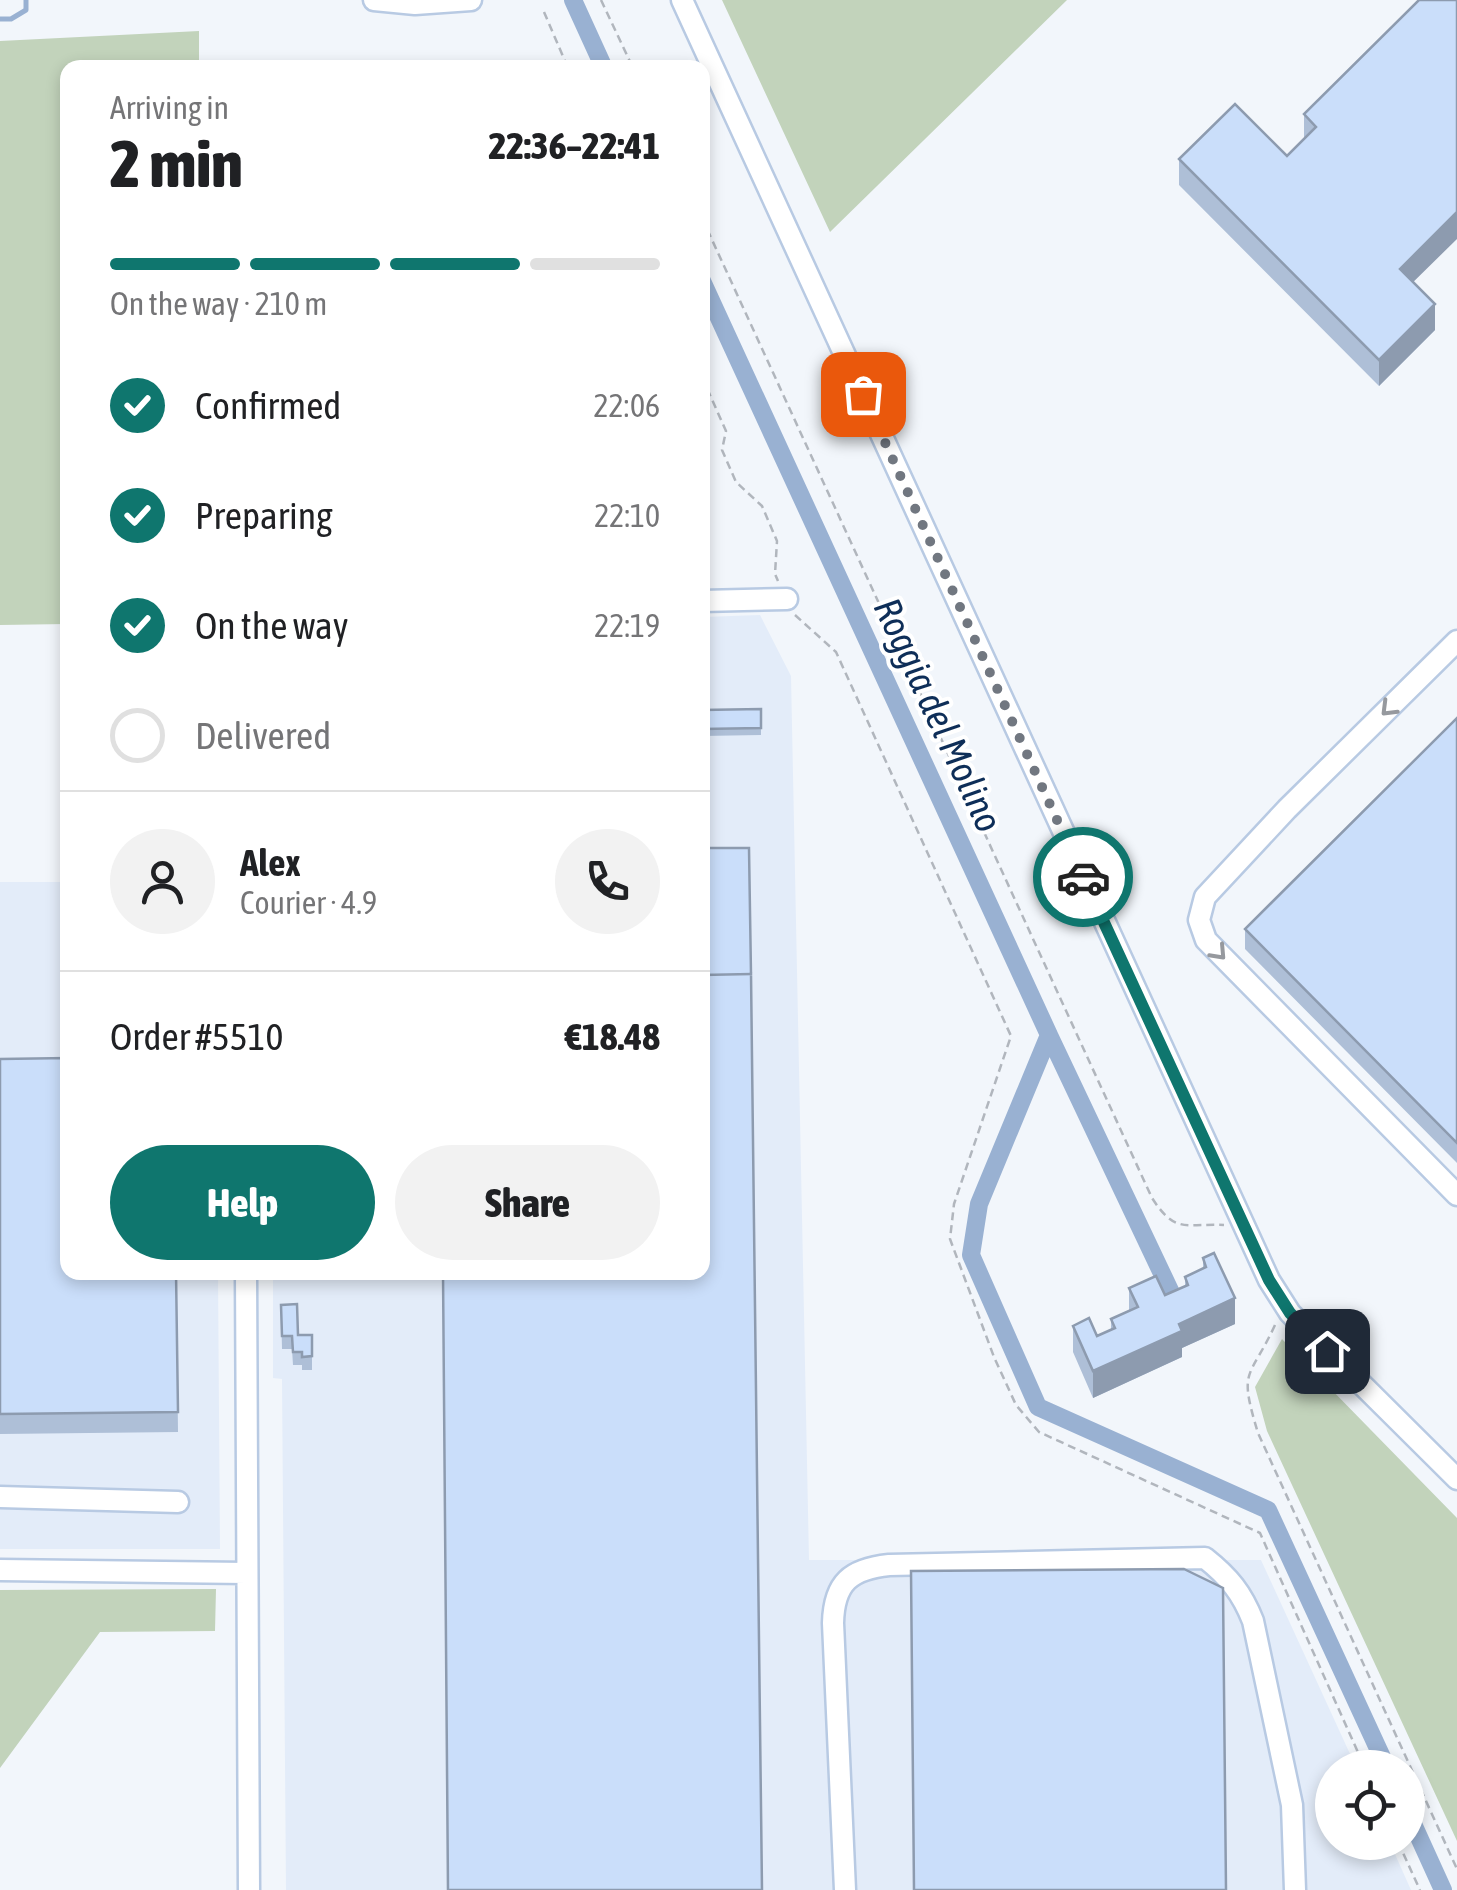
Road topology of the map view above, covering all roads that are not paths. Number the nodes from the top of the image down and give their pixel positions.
1 (374, 0) edge
2 (472, 0) edge
3 (682, 0) edge
4 (710, 60) edge
5 (710, 61) edge
6 (787, 600) road end
7 (710, 601) edge
8 (1457, 640) edge
9 (1457, 1195) edge
10 (246, 1280) edge
11 (1457, 1479) edge
12 (0, 1498) edge
13 (178, 1502) dead end
14 (0, 1570) edge
15 (246, 1573) junction
16 (249, 1890) edge
17 (845, 1890) edge
18 (1295, 1890) edge

1 - 2 street
3 - 4 street
5 - 11 street
6 - 7 street
8 -> 9 street
10 - 15 street
12 - 13 street
14 - 15 street
15 - 16 street
17 - 18 street

